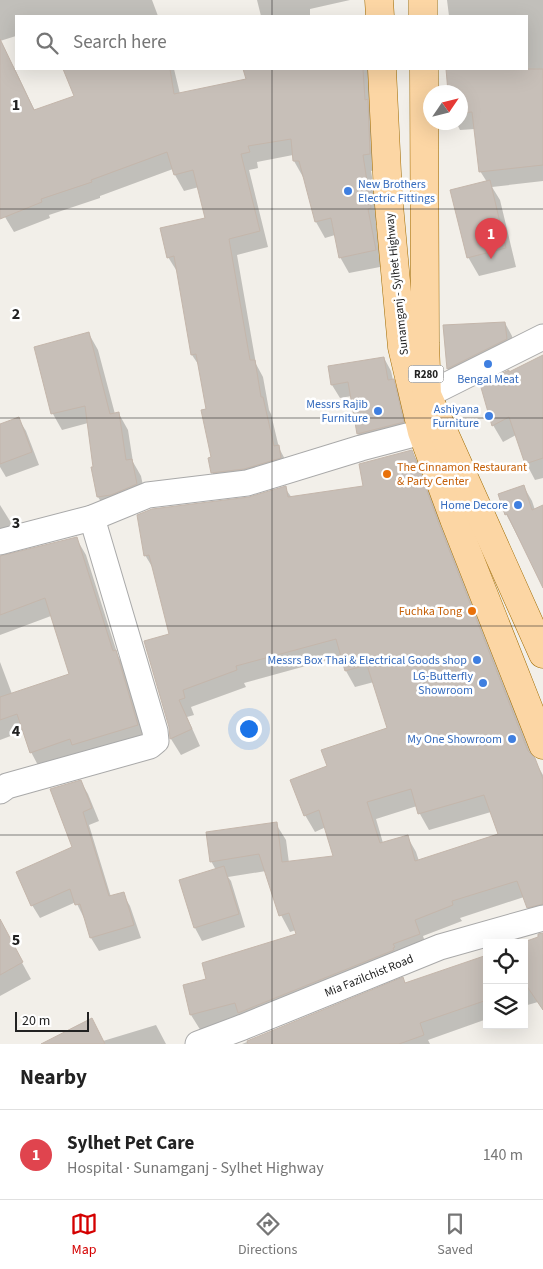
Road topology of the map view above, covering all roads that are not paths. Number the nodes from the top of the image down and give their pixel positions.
1 (379, 0) edge
2 (423, 0) edge
3 (380, 15) edge
4 (424, 15) edge
5 (382, 70) edge
6 (424, 70) edge
7 (543, 337) edge
8 (427, 395) junction
9 (422, 432) junction
10 (92, 518) junction
11 (0, 542) edge
12 (543, 654) edge
13 (543, 745) edge
14 (0, 790) edge
15 (543, 918) edge
16 (198, 1044) edge

1 - 3 main road
2 - 4 main road
5 - 9 main road, Sunamganj - Sylhet Highway / R280
6 - 8 main road, Sunamganj - Sylhet Highway / R280
7 - 8 street
8 - 12 main road, Sunamganj - Sylhet Highway / R280
9 - 10 street
9 - 13 main road, Sunamganj - Sylhet Highway / R280
10 - 11 street
10 - 14 street
15 - 16 street, Mia Fazilchist Road

